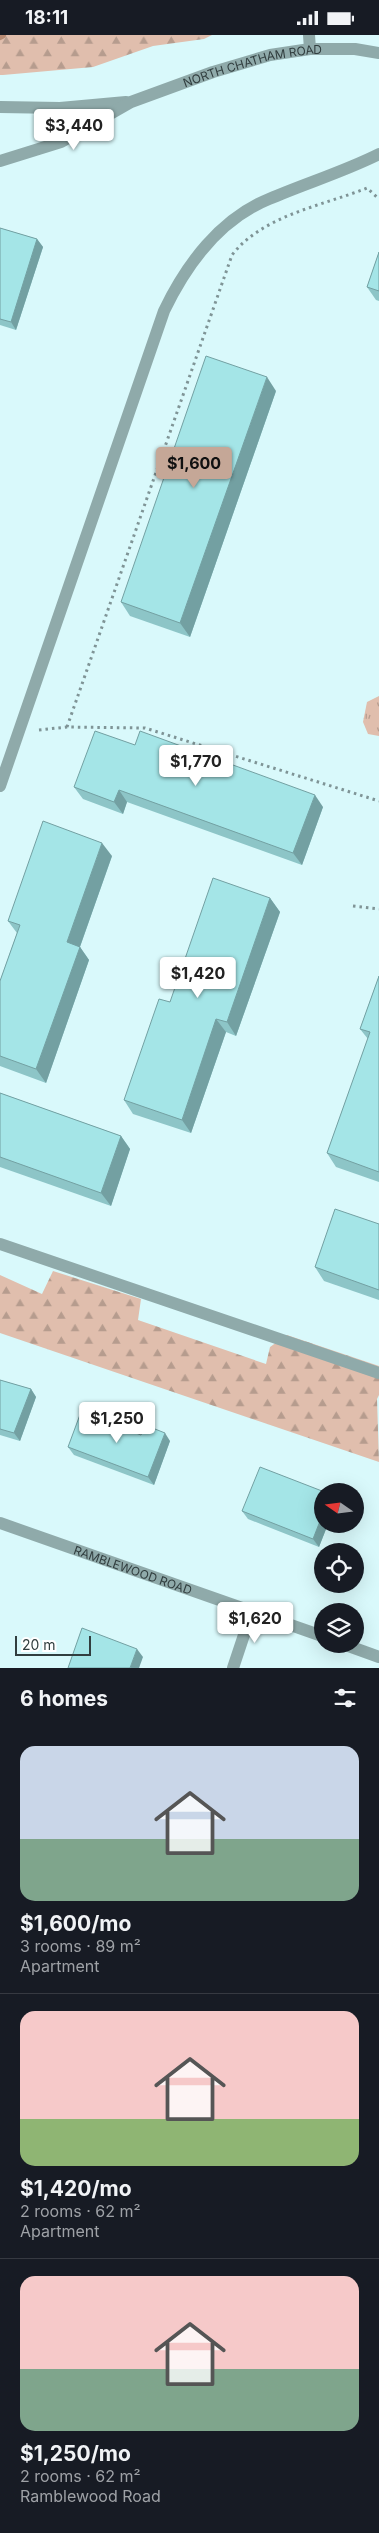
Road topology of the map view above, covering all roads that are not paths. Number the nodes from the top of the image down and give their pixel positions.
1 (309, 35) edge
2 (310, 49) junction
3 (379, 53) edge
4 (131, 102) junction
5 (0, 107) edge
6 (379, 154) edge
7 (0, 161) edge
8 (0, 786) edge
9 (0, 1244) edge
10 (379, 1373) edge
11 (0, 1523) edge
12 (252, 1611) junction
13 (314, 1633) edge
14 (364, 1652) edge
15 (379, 1657) edge
16 (233, 1668) edge

1 - 2 street
2 - 3 street, NORTH CHATHAM ROAD
2 - 4 street, NORTH CHATHAM ROAD
4 - 5 street, NORTH CHATHAM ROAD
4 - 7 street, NORTH CHATHAM ROAD
6 - 8 street
9 - 10 street
11 - 12 street, RAMBLEWOOD ROAD
12 - 13 street, RAMBLEWOOD ROAD
12 - 16 street
14 - 15 street

